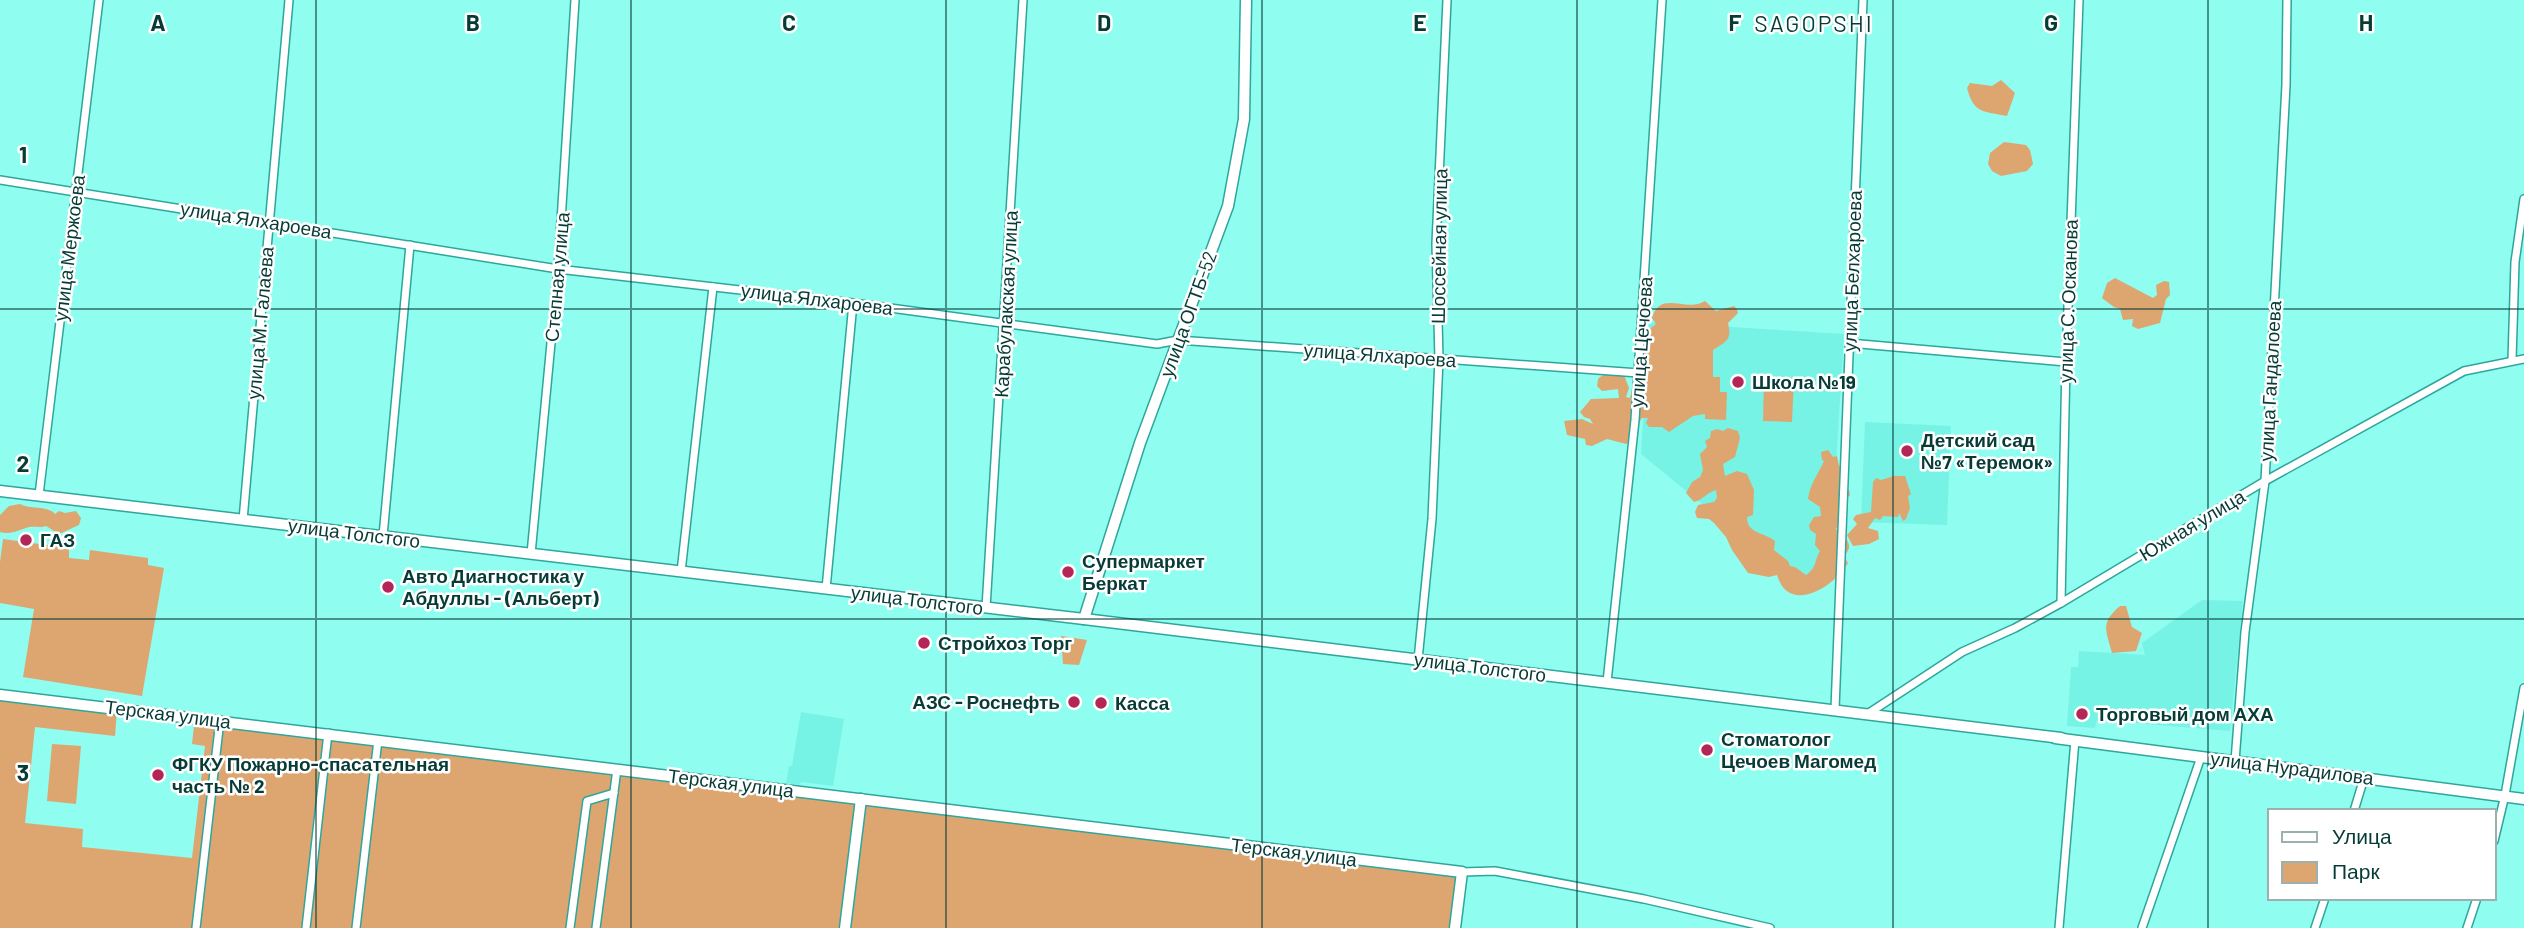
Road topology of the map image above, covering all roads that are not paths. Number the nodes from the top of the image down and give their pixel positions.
1 (99, 0) edge
2 (289, 0) edge
3 (575, 0) edge
4 (1023, 0) edge
5 (1246, 0) edge
6 (1447, 0) edge
7 (1662, 0) edge
8 (1863, 0) edge
9 (2079, 0) edge
10 (2287, 0) edge
11 (0, 180) edge
12 (75, 191) junction
13 (2524, 199) edge
14 (268, 222) junction
15 (410, 245) junction
16 (558, 270) junction
17 (713, 286) junction
18 (853, 303) junction
19 (1005, 325) junction
20 (1178, 340) junction
21 (1849, 343) junction
22 (1439, 359) junction
23 (2524, 359) edge
24 (2512, 360) junction
25 (2066, 362) junction
26 (1639, 373) junction
27 (2265, 481) junction
28 (0, 491) edge
29 (39, 495) junction
30 (243, 520) junction
31 (383, 536) junction
32 (531, 554) junction
33 (681, 572) junction
34 (825, 589) junction
35 (2061, 603) junction
36 (986, 608) junction
37 (1084, 619) junction
38 (1418, 660) junction
39 (1607, 682) junction
40 (2524, 688) edge
41 (0, 695) edge
42 (1835, 709) junction
43 (1869, 713) junction
44 (220, 720) junction
45 (328, 733) junction
46 (2061, 738) junction
47 (378, 740) junction
48 (2075, 740) junction
49 (2200, 757) junction
50 (2235, 761) junction
51 (617, 769) junction
52 (2364, 778) junction
53 (614, 793) junction
54 (2505, 795) junction
55 (861, 799) junction
56 (2524, 799) edge
57 (2355, 809) edge
58 (2496, 833) edge
59 (1462, 872) junction
60 (2324, 900) edge
61 (2476, 900) edge
62 (196, 928) edge
63 (306, 928) edge
64 (355, 928) edge
65 (570, 928) edge
66 (596, 928) edge
67 (845, 928) edge
68 (1455, 928) edge
69 (1770, 928) edge
70 (2059, 928) edge
71 (2142, 928) edge
72 (2315, 928) edge
73 (2467, 928) edge

1 - 12 street, улица Мержоева
2 - 14 street, улица М. Галаева
3 - 16 street, Степная улица
4 - 19 street, Карабулакская улица
5 - 20 street, улица ОГТБ-52
6 - 22 street, Шоссейная улица
7 - 26 street, улица Цечоева
8 - 21 street, улица Белхароева
9 - 25 street, улица С. Осканова
10 - 27 street, улица Гандалоева
11 - 12 street, улица Ялхароева
12 - 14 street, улица Ялхароева
12 - 29 street, улица Мержоева
13 - 24 street
14 - 15 street, улица Ялхароева
14 - 30 street, улица М. Галаева
15 - 16 street, улица Ялхароева
15 - 31 street
16 - 17 street, улица Ялхароева
16 - 32 street, Степная улица
17 - 18 street, улица Ялхароева
17 - 33 street
18 - 19 street, улица Ялхароева
18 - 34 street
19 - 20 street, улица Ялхароева
19 - 36 street, Карабулакская улица
20 - 22 street, улица Ялхароева
20 - 37 street, улица ОГТБ-52
21 - 25 street
21 - 42 street, улица Белхароева
22 - 26 street, улица Ялхароева
22 - 38 street, Шоссейная улица
23 - 24 street, Южная улица
24 - 27 street, Южная улица
25 - 35 street, улица С. Осканова
26 - 39 street, улица Цечоева
27 - 35 street, Южная улица
27 - 50 street, улица Гандалоева
28 - 29 street, улица Толстого
29 - 30 street, улица Толстого
30 - 31 street, улица Толстого
31 - 32 street, улица Толстого
32 - 33 street, улица Толстого
33 - 34 street, улица Толстого
34 - 36 street, улица Толстого
35 - 43 street, Южная улица
36 - 37 street, улица Толстого
37 - 38 street, улица Толстого
38 - 39 street, улица Толстого
39 - 42 street, улица Толстого
40 - 54 street
41 - 44 street, Терская улица
42 - 43 street, улица Нурадилова
42 - 46 street, улица Нурадилова
43 - 46 street, улица Нурадилова
44 - 45 street, Терская улица
44 - 62 street
45 - 47 street, Терская улица
45 - 63 street
46 - 48 street, улица Нурадилова
47 - 51 street, Терская улица
47 - 64 street
48 - 49 street, улица Нурадилова
48 - 70 street
49 - 50 street, улица Нурадилова
49 - 71 street
50 - 52 street, улица Нурадилова
51 - 53 street
51 - 55 street, Терская улица
52 - 54 street, улица Нурадилова
52 - 57 street
53 - 65 street
53 - 66 street
54 - 56 street, улица Нурадилова
54 - 58 street
55 - 59 street, Терская улица
55 - 67 street
59 - 68 street
59 - 69 street
60 - 72 street
61 - 73 street

